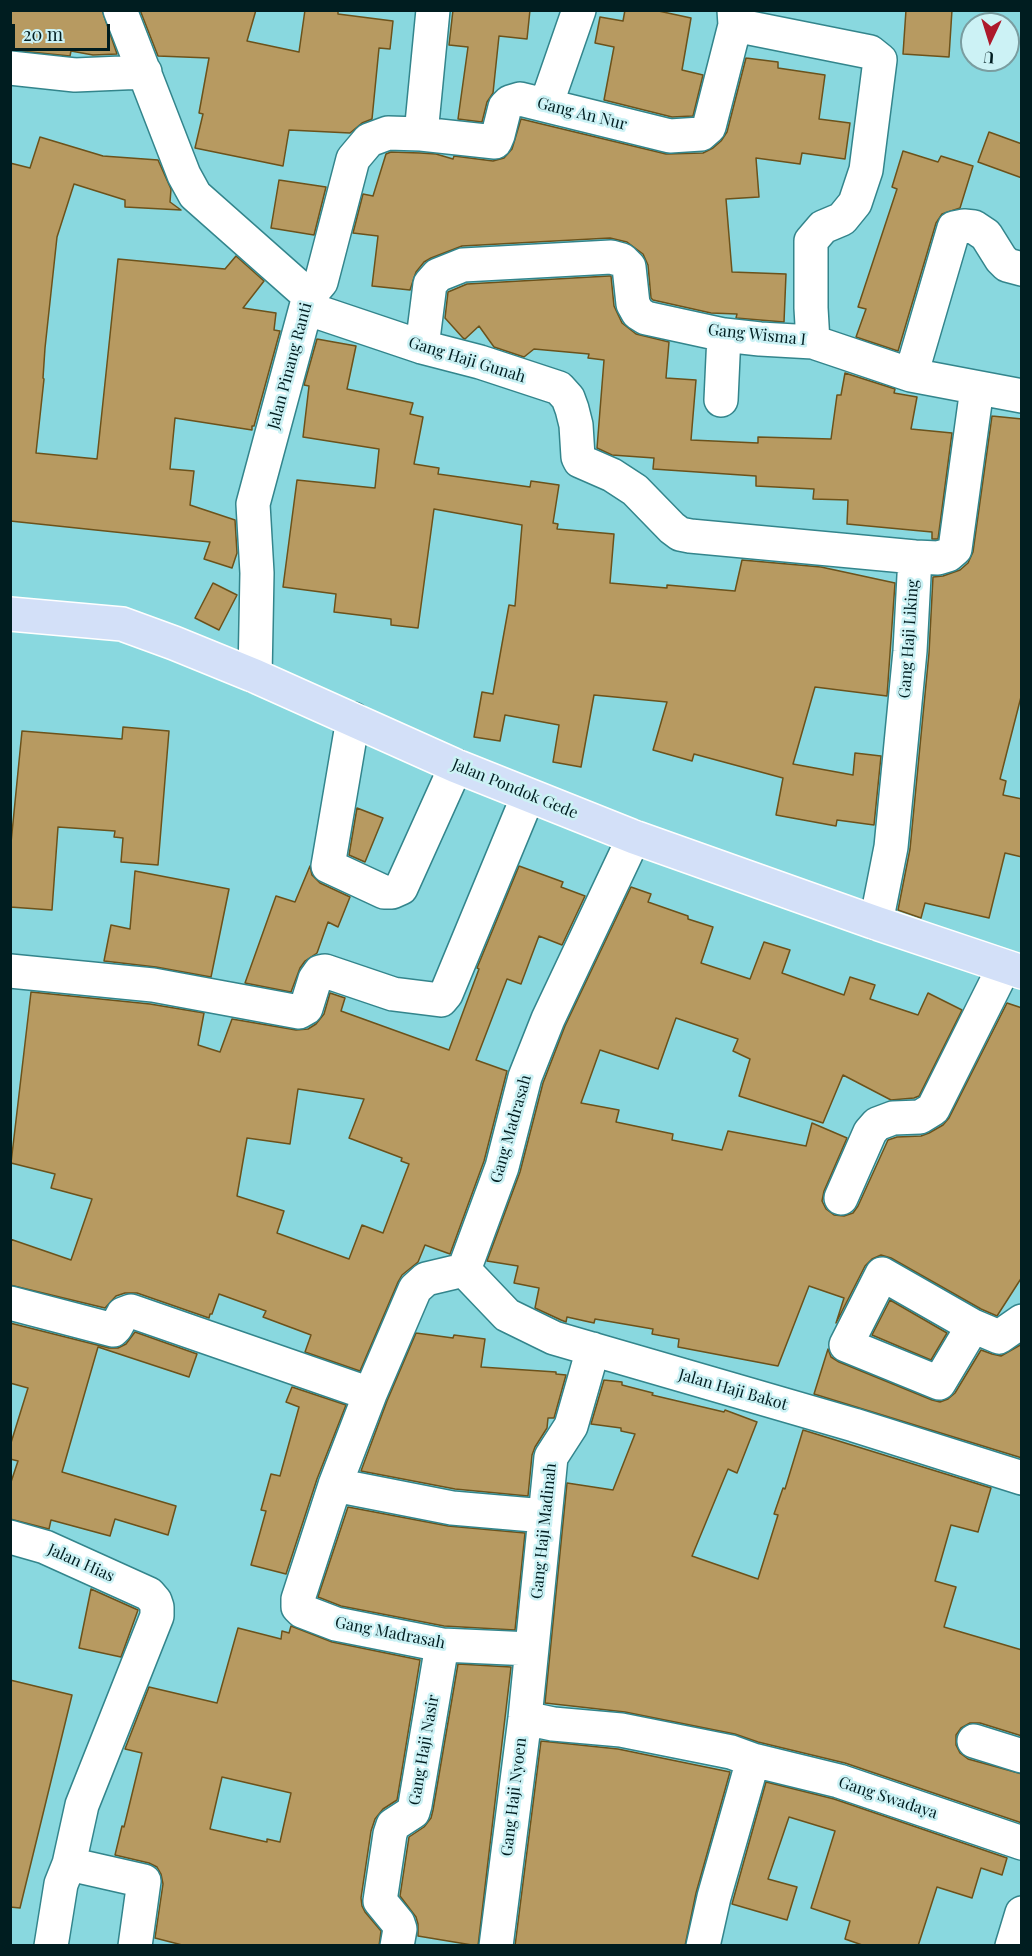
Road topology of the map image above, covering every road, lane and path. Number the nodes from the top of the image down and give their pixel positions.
1 (120, 10) edge
2 (433, 10) edge
3 (579, 10) edge
4 (735, 18) edge
5 (10, 68) edge
6 (145, 72) junction
7 (546, 105) junction
8 (421, 134) junction
9 (1022, 269) edge
10 (308, 302) junction
11 (724, 335) junction
12 (813, 342) junction
13 (422, 347) junction
14 (911, 375) junction
15 (977, 388) junction
16 (1022, 396) edge
17 (721, 400) dead end
18 (915, 557) junction
19 (10, 614) edge
20 (255, 676) junction
21 (353, 719) junction
22 (456, 766) junction
23 (528, 796) junction
24 (634, 837) junction
25 (876, 923) junction
26 (1013, 970) edge
27 (10, 971) edge
28 (841, 1198) dead end
29 (464, 1270) junction
30 (10, 1303) edge
31 (1022, 1321) edge
32 (973, 1326) dead end
33 (593, 1350) junction
34 (370, 1394) junction
35 (1022, 1478) edge
36 (335, 1485) junction
37 (544, 1516) junction
38 (10, 1537) edge
39 (442, 1645) junction
40 (531, 1649) junction
41 (525, 1718) junction
42 (974, 1741) dead end
43 (1022, 1756) edge
44 (753, 1760) junction
45 (1022, 1843) edge
46 (69, 1864) junction
47 (1022, 1913) edge
48 (51, 1946) edge
49 (135, 1946) edge
50 (397, 1946) edge
51 (496, 1946) edge
52 (704, 1946) edge
53 (1012, 1946) edge

1 - 6 street, Jalan Pinang Ranti
2 - 8 street
3 - 7 street
4 - 7 street, Gang An Nur
4 - 12 street, Gang Wisma I
5 - 6 street
6 - 10 street, Jalan Pinang Ranti
7 - 8 street, Gang An Nur
8 - 10 street, Gang An Nur
9 - 14 street
10 - 13 street, Gang Haji Gunah
10 - 20 street, Jalan Pinang Ranti
11 - 12 street, Gang Wisma I
11 - 13 street, Gang Wisma I
11 - 17 street
12 - 14 street
13 - 18 street, Gang Haji Gunah
14 - 15 street
15 - 16 street
15 - 18 street, Gang Haji Liking
18 - 25 street, Gang Haji Liking
19 - 20 main road, Jalan Pondok Gede
20 - 21 main road, Jalan Pondok Gede
21 - 22 main road, Jalan Pondok Gede
21 - 22 street
22 - 23 main road, Jalan Pondok Gede
23 - 24 main road, Jalan Pondok Gede
23 - 27 street
24 - 25 main road, Jalan Pondok Gede
24 - 29 street, Gang Madrasah
25 - 26 main road, Jalan Pondok Gede
26 - 28 street
29 - 33 street, Jalan Haji Bakot
29 - 34 street, Gang Madrasah
30 - 34 street
31 - 32 street
33 - 35 street, Jalan Haji Bakot
33 - 37 street, Gang Haji Madinah
34 - 36 street, Gang Madrasah
36 - 37 street
36 - 39 street, Gang Madrasah
37 - 40 street, Gang Haji Madinah
38 - 46 street, Jalan Hias
39 - 40 street, Gang Madrasah
39 - 50 street, Gang Haji Nasir
40 - 41 street, Gang Haji Nyoen
41 - 44 street, Gang Swadaya
41 - 51 street, Gang Haji Nyoen
42 - 43 street
44 - 45 street, Gang Swadaya
44 - 52 street
46 - 48 street
46 - 49 street
47 - 53 street

